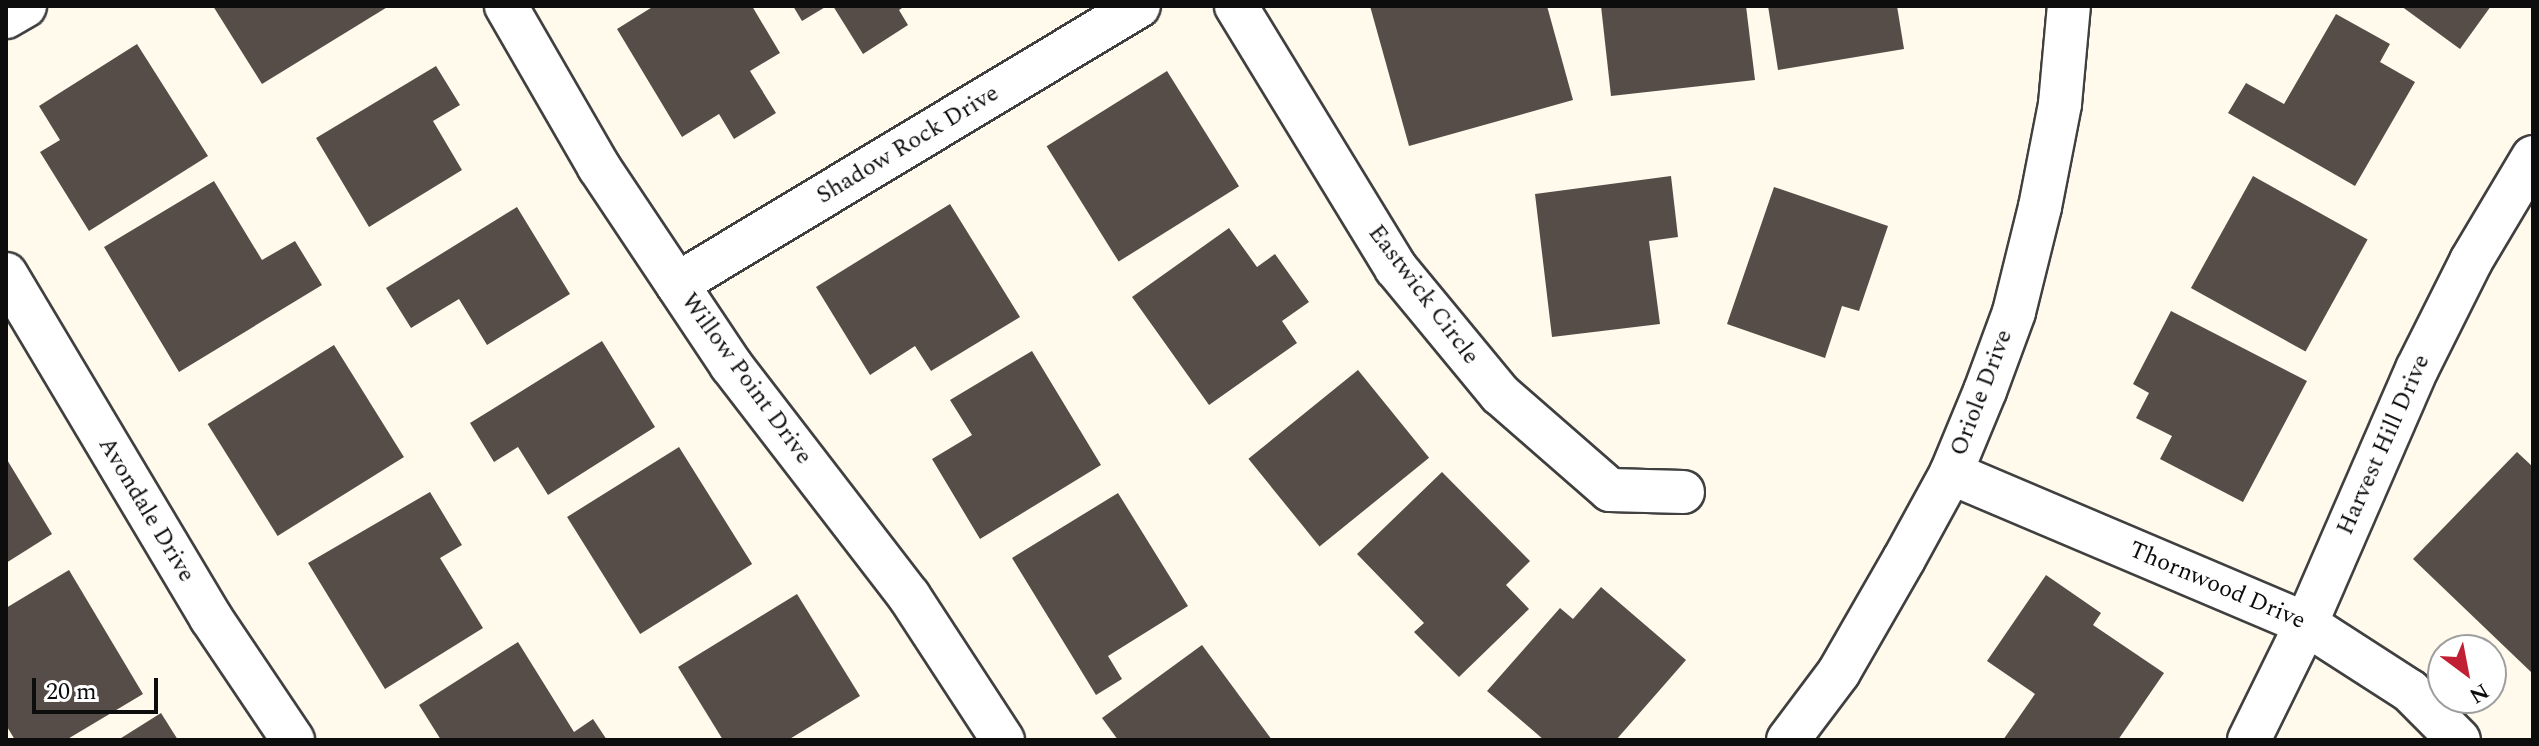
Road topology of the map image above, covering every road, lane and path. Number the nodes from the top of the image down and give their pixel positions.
1 (25, 6) edge
2 (506, 6) edge
3 (1139, 6) edge
4 (1236, 6) edge
5 (2069, 6) edge
6 (6, 17) edge
7 (2533, 157) edge
8 (6, 274) edge
9 (677, 284) junction
10 (1951, 473) junction
11 (1683, 492) dead end
12 (2306, 624) junction
13 (293, 740) edge
14 (1003, 740) edge
15 (1788, 740) edge
16 (2249, 740) edge
17 (2459, 740) edge

1 - 6 street
2 - 9 street, Willow Point Drive
3 - 9 street, Shadow Rock Drive
4 - 11 street, Eastwick Circle
5 - 10 street, Oriole Drive
7 - 12 street, Harvest Hill Drive
8 - 13 street, Avondale Drive
9 - 14 street, Willow Point Drive
10 - 12 street, Thornwood Drive
10 - 15 street, Oriole Drive
12 - 16 street, Harvest Hill Drive
12 - 17 street, Thornwood Drive

